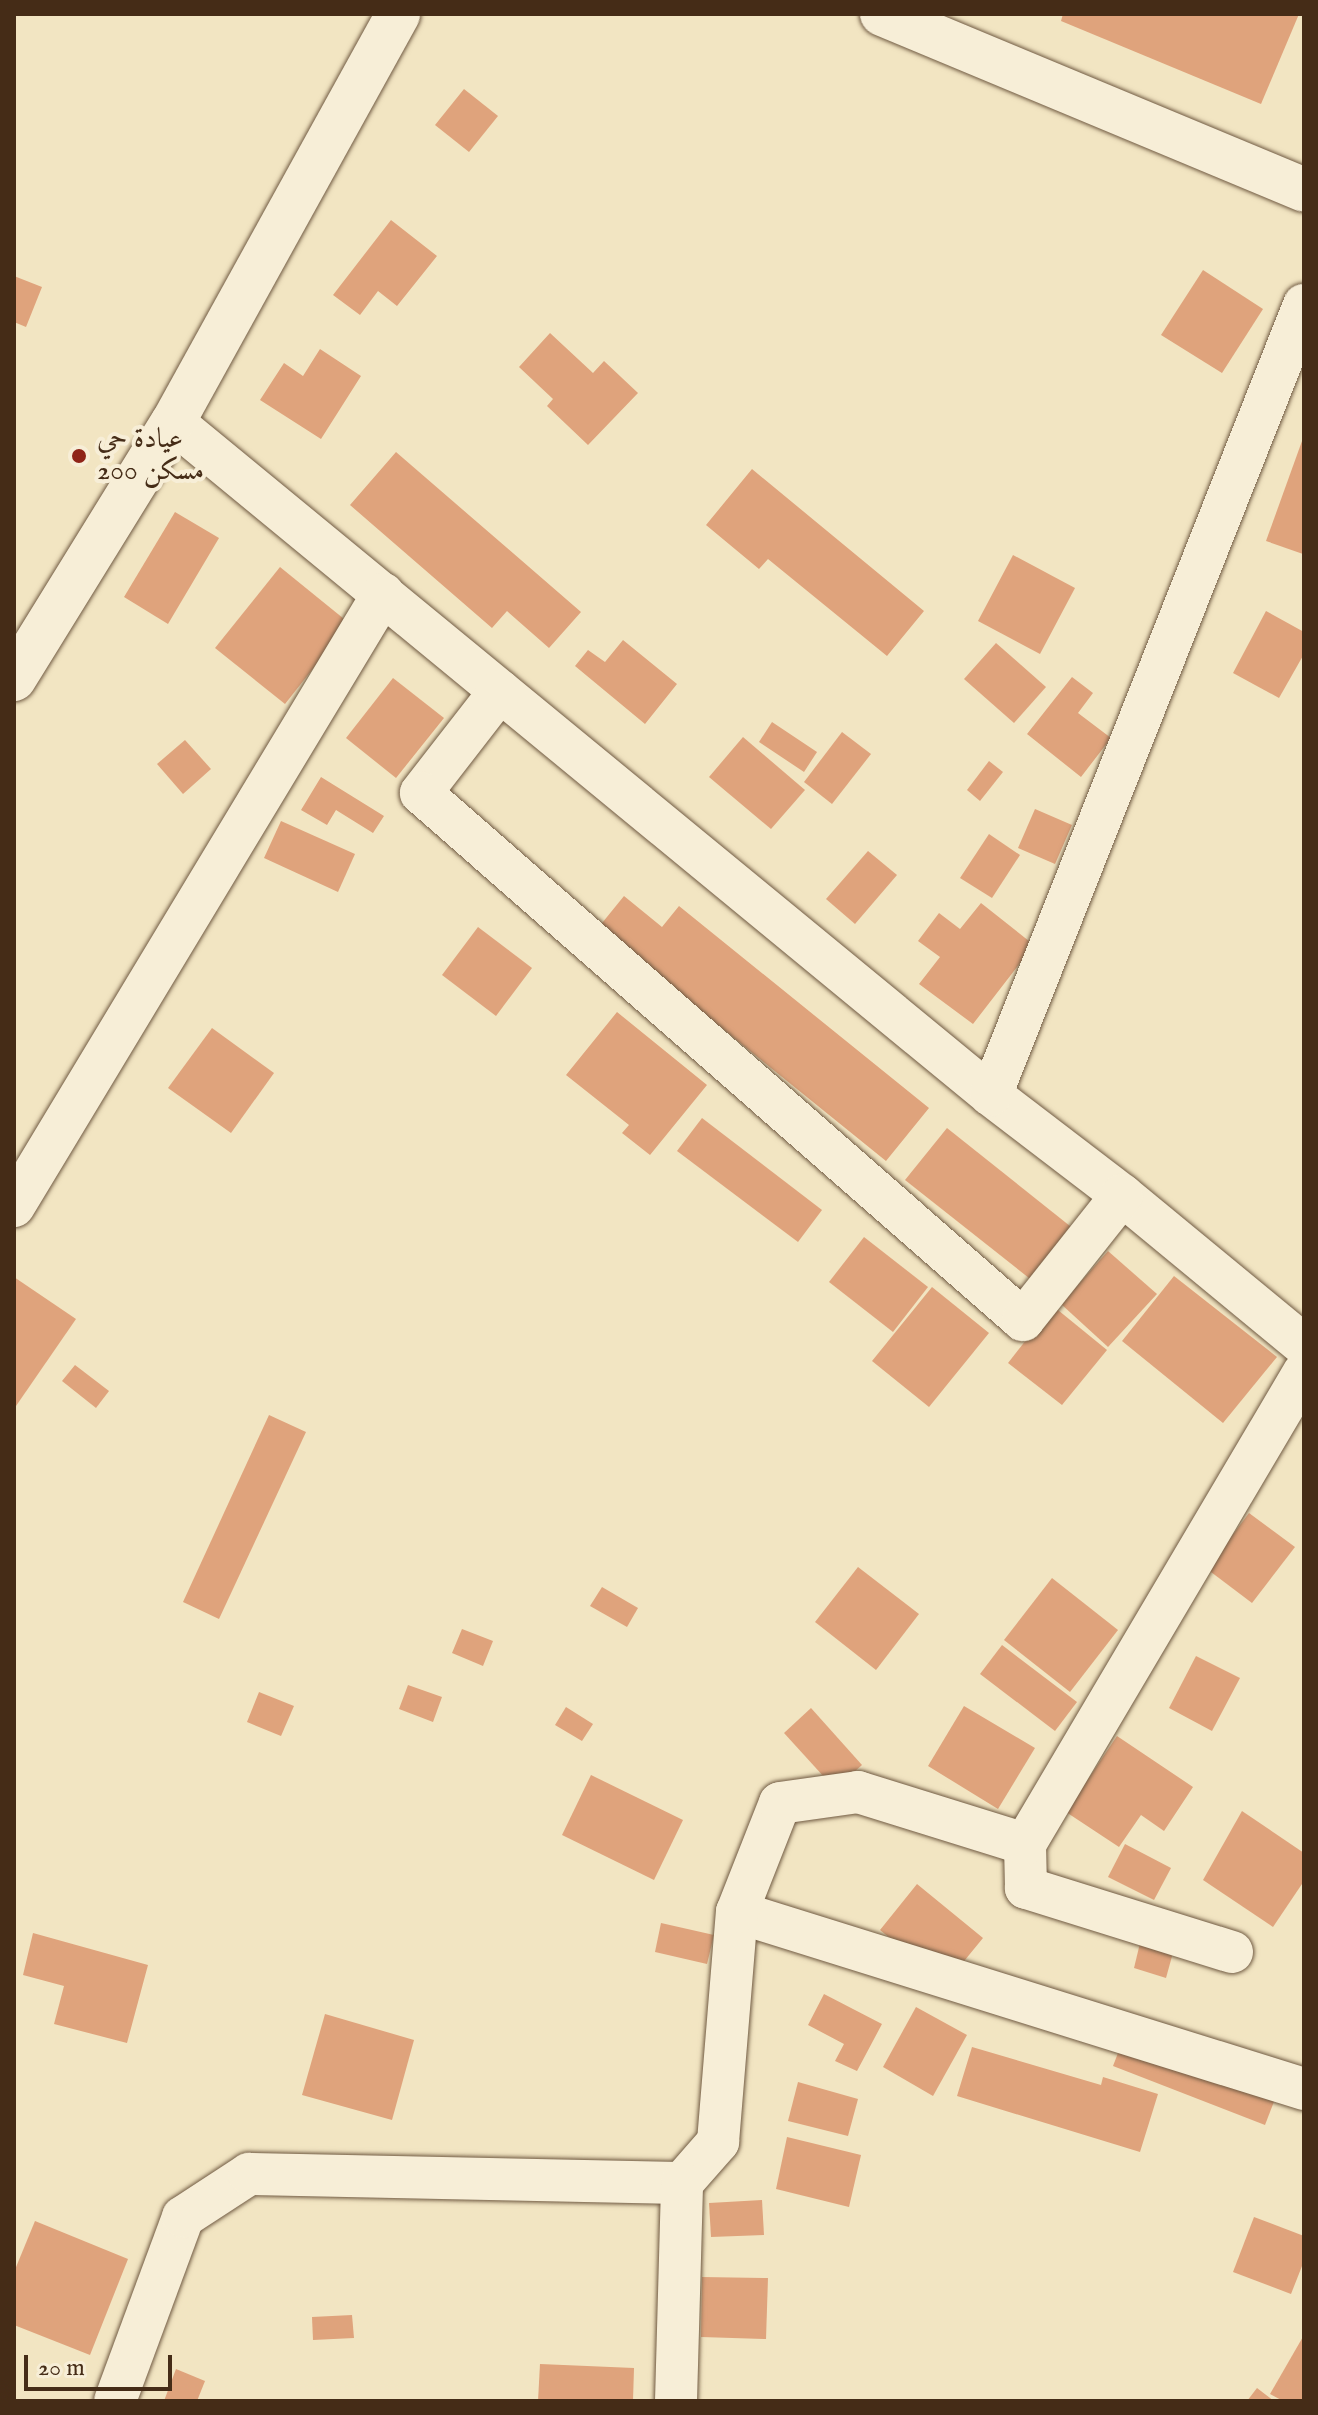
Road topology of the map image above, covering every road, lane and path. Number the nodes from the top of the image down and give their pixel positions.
1 (398, 14) edge
2 (882, 14) edge
3 (1304, 190) edge
4 (1304, 305) edge
5 (173, 422) junction
6 (383, 594) junction
7 (14, 679) edge
8 (500, 691) junction
9 (991, 1095) junction
10 (1122, 1195) junction
11 (14, 1206) edge
12 (1304, 1345) edge
13 (1304, 1372) edge
14 (1025, 1844) junction
15 (737, 1912) junction
16 (1232, 1952) dead end
17 (1304, 2089) edge
18 (682, 2183) junction
19 (115, 2401) edge
20 (676, 2401) edge

1 - 5 street
2 - 3 street
4 - 9 street
5 - 6 street
5 - 7 street
6 - 8 street
6 - 11 street
8 - 9 street
8 - 10 street
9 - 10 street
10 - 12 street
13 - 14 street
14 - 15 street
14 - 16 street
15 - 17 street
15 - 18 street
18 - 19 street
18 - 20 street

